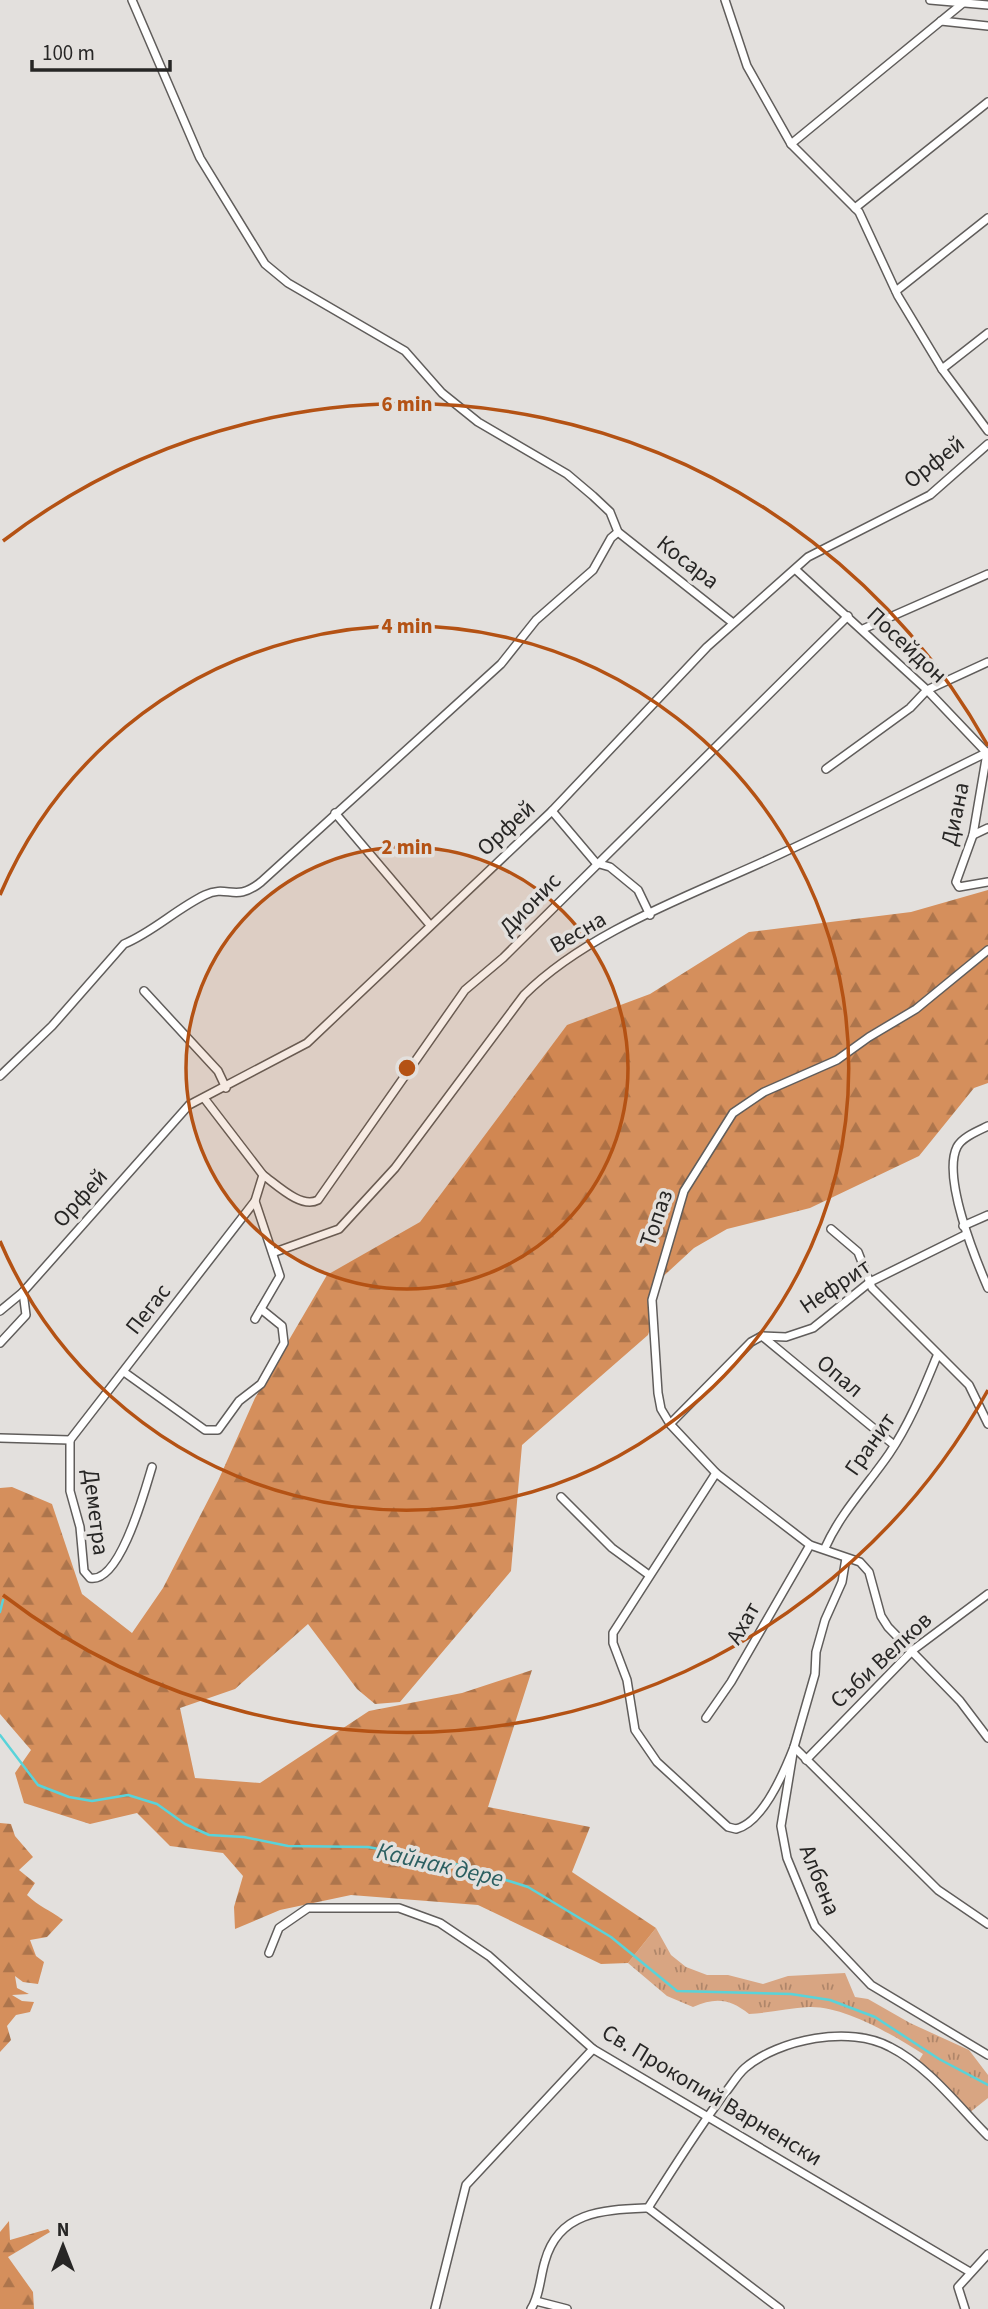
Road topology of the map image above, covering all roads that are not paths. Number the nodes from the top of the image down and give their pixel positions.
1 (132, 0) edge
2 (725, 0) edge
3 (930, 0) edge
4 (963, 3) junction
5 (988, 5) edge
6 (941, 21) junction
7 (988, 26) edge
8 (988, 102) edge
9 (791, 144) junction
10 (855, 208) junction
11 (988, 218) edge
12 (896, 291) junction
13 (988, 333) edge
14 (942, 369) junction
15 (988, 431) edge
16 (988, 444) edge
17 (618, 532) junction
18 (796, 570) junction
19 (988, 574) edge
20 (848, 616) junction
21 (733, 623) junction
22 (863, 629) junction
23 (988, 663) edge
24 (927, 690) junction
25 (987, 752) edge
26 (826, 769) dead end
27 (552, 811) junction
28 (335, 813) junction
29 (988, 828) edge
30 (973, 835) junction
31 (596, 863) junction
32 (988, 883) edge
33 (650, 915) junction
34 (430, 925) junction
35 (988, 950) edge
36 (144, 991) dead end
37 (0, 1076) edge
38 (226, 1088) junction
39 (204, 1098) junction
40 (988, 1126) edge
41 (262, 1175) junction
42 (256, 1201) junction
43 (988, 1215) edge
44 (831, 1229) dead end
45 (964, 1230) junction
46 (275, 1252) junction
47 (870, 1282) junction
48 (988, 1288) edge
49 (23, 1292) junction
50 (261, 1309) junction
51 (0, 1311) edge
52 (255, 1319) dead end
53 (762, 1336) junction
54 (0, 1343) edge
55 (937, 1356) junction
56 (124, 1371) junction
57 (670, 1424) junction
58 (988, 1424) edge
59 (0, 1438) edge
60 (70, 1440) junction
61 (894, 1445) junction
62 (152, 1467) dead end
63 (716, 1473) junction
64 (561, 1497) dead end
65 (810, 1545) junction
66 (825, 1548) junction
67 (846, 1558) junction
68 (649, 1575) junction
69 (988, 1594) edge
70 (913, 1650) junction
71 (706, 1718) dead end
72 (988, 1738) edge
73 (794, 1747) junction
74 (806, 1760) junction
75 (988, 1924) edge
76 (269, 1953) dead end
77 (593, 2049) junction
78 (988, 2055) edge
79 (706, 2118) junction
80 (988, 2136) edge
81 (648, 2208) junction
82 (988, 2254) edge
83 (970, 2272) junction
84 (536, 2301) junction
85 (435, 2309) edge
86 (531, 2309) edge
87 (567, 2309) edge
88 (780, 2309) edge
89 (965, 2309) edge

1 - 17 street
2 - 9 street
3 - 4 street
4 - 5 street
4 - 6 street
6 - 7 street
6 - 9 street
8 - 10 street
9 - 10 street
10 - 12 street
11 - 12 street
12 - 14 street
13 - 14 street
14 - 15 street
16 - 18 street, Орфей
17 - 21 street, Косара
17 - 28 street
18 - 20 street, Посейдон
18 - 21 street, Орфей
19 - 22 street
20 - 22 street, Посейдон
20 - 31 street, Дионис
21 - 27 street, Орфей
22 - 24 street, Посейдон
23 - 24 street
24 - 25 street, Посейдон
24 - 26 street
25 - 30 street, Диана
25 - 33 street, Весна
27 - 31 street
27 - 34 street, Орфей
28 - 34 street
28 - 37 street
29 - 30 street
30 - 32 street, Диана
31 - 33 street
31 - 41 street, Дионис
33 - 46 street, Весна
34 - 38 street, Орфей
35 - 57 street, Топаз
36 - 38 street
38 - 39 street, Орфей
39 - 41 street, Дионис
39 - 49 street, Орфей
40 - 45 street
41 - 42 street
42 - 46 street
42 - 56 street, Пегас
43 - 45 street, Нефрит
44 - 47 street
45 - 47 street, Нефрит
45 - 48 street
46 - 50 street
47 - 53 street, Нефрит
47 - 55 street
49 - 51 street, Орфей
49 - 54 street
50 - 52 street
50 - 56 street
53 - 57 street
53 - 61 street, Опал
55 - 58 street
55 - 61 street, Гранит
56 - 60 street, Пегас
57 - 63 street, Топаз
59 - 60 street
60 - 62 street, Деметра
61 - 66 street, Гранит
63 - 65 street, Топаз
63 - 68 street
64 - 68 street
65 - 66 street, Топаз
65 - 71 street, Ахат
66 - 67 street, Топаз
67 - 70 street, Топаз
67 - 73 street, Албена
68 - 73 street
69 - 70 street, Съби Велков
70 - 72 street, Топаз
70 - 74 street, Съби Велков
73 - 74 street
73 - 78 street, Албена
74 - 75 street
76 - 77 street, Св. Прокопий Варненски
77 - 79 street, Св. Прокопий Варненски
77 - 85 street
79 - 80 street
79 - 81 street
79 - 83 street, Св. Прокопий Варненски
81 - 84 street
81 - 88 street
82 - 83 street
83 - 89 street
84 - 86 street
84 - 87 street

